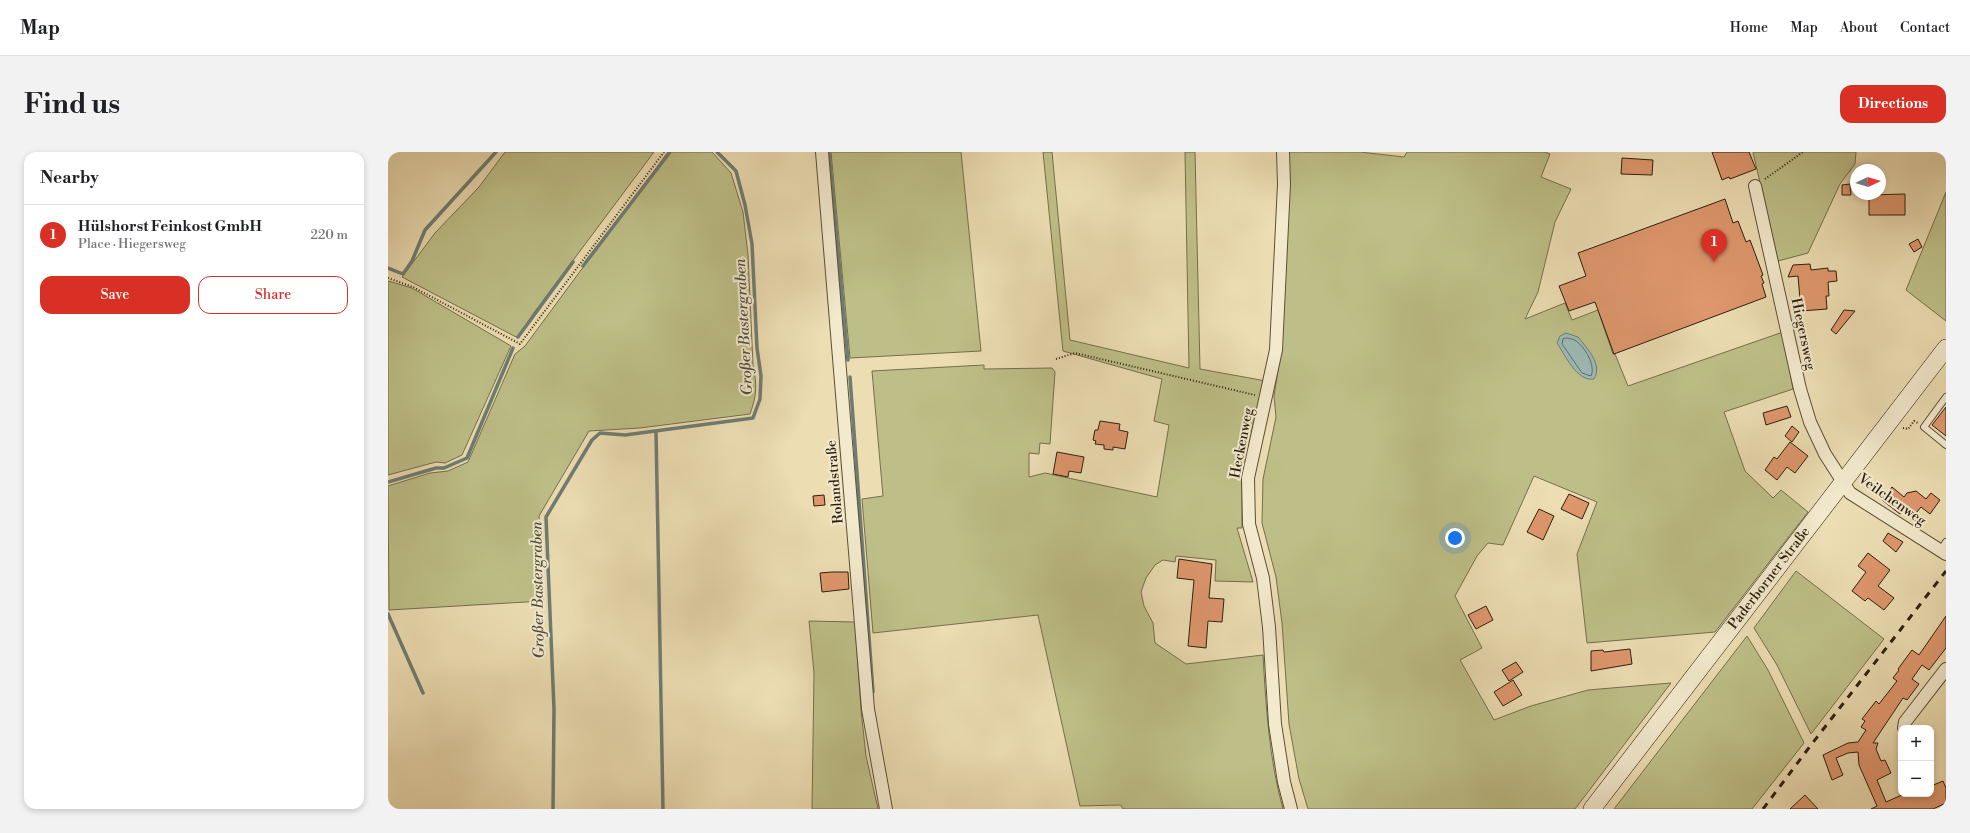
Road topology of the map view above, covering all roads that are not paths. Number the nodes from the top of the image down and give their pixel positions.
1 (822, 152) edge
2 (1283, 152) edge
3 (1756, 186) road end
4 (1946, 348) edge
5 (1946, 397) edge
6 (1946, 445) edge
7 (1842, 482) junction
8 (1944, 549) edge
9 (1946, 669) edge
10 (1904, 725) edge
11 (886, 809) edge
12 (1291, 809) edge
13 (1592, 809) edge

1 - 11 street, Rolandstraße
2 - 12 street, Heckenweg
3 - 7 street, Hiegersweg
4 - 7 main road, Paderborner Straße
5 - 6 lane
7 - 8 street, Veilchenweg
7 - 13 main road, Paderborner Straße
9 - 10 street

